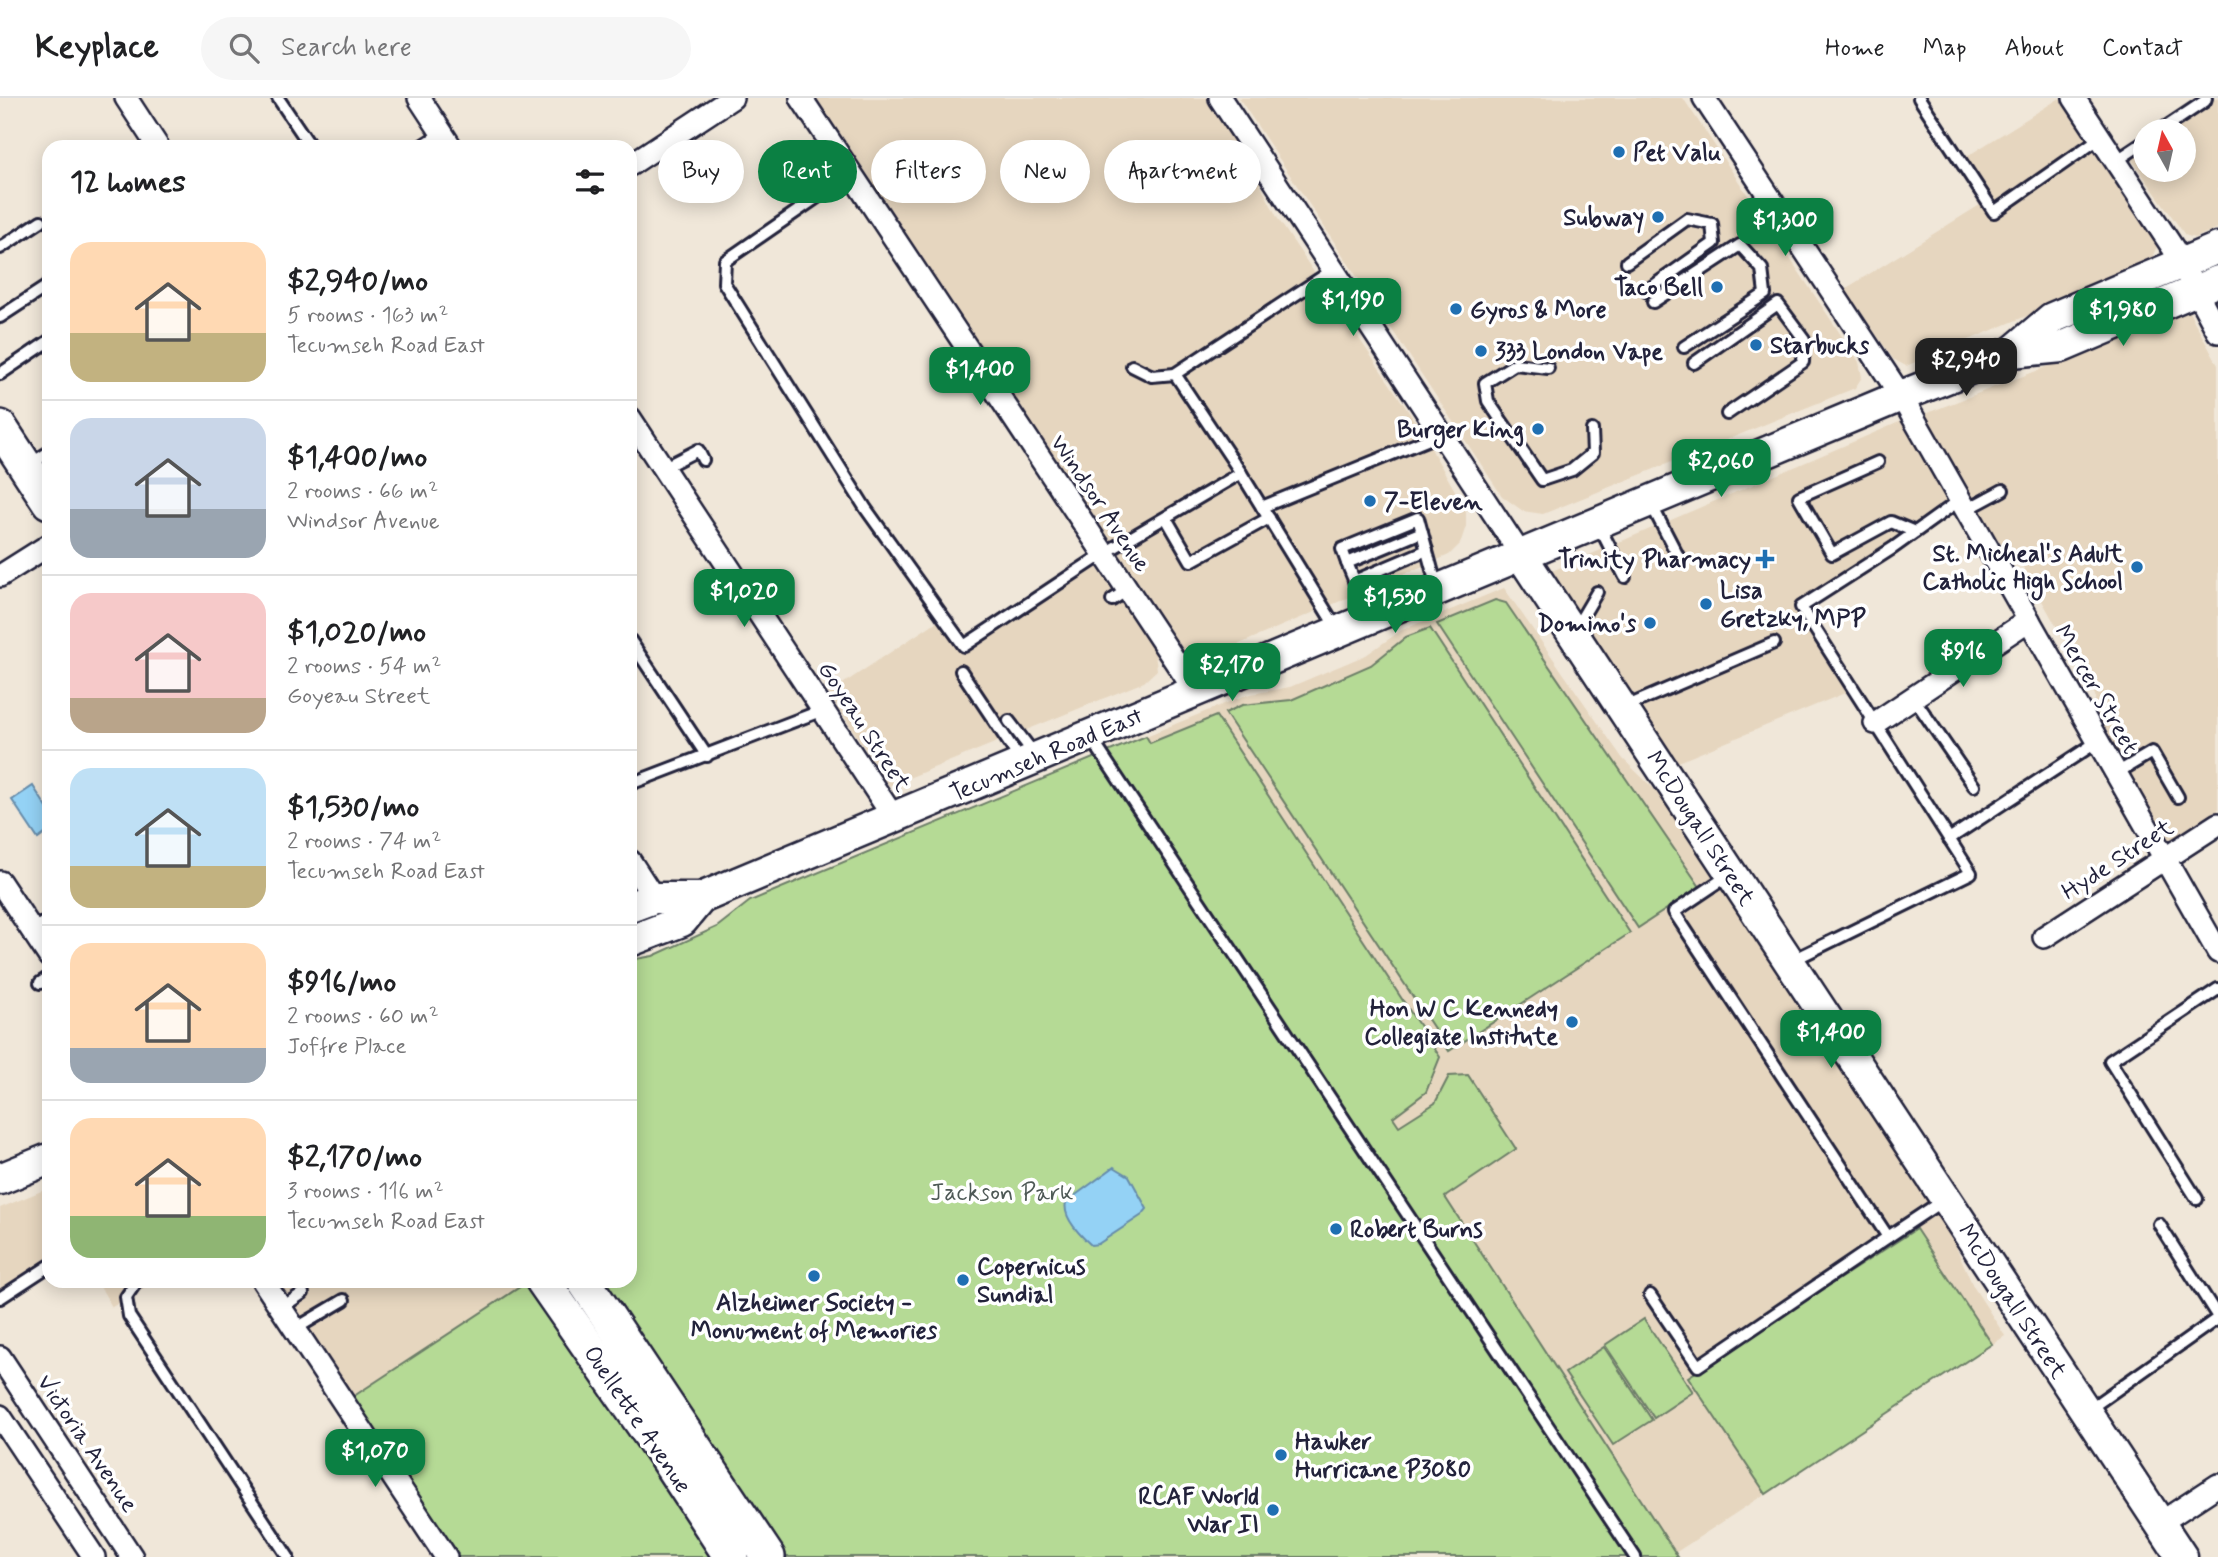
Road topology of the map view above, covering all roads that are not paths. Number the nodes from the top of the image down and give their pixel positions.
1 (126, 98) edge
2 (278, 98) edge
3 (418, 98) edge
4 (732, 98) edge
5 (801, 98) edge
6 (1220, 98) edge
7 (1704, 98) edge
8 (1919, 98) edge
9 (2074, 98) edge
10 (2206, 98) edge
11 (2178, 119) edge
12 (2100, 138) junction
13 (153, 140) edge
14 (306, 140) edge
15 (446, 140) edge
16 (829, 140) edge
17 (2133, 150) edge
18 (637, 160) edge
19 (2116, 161) junction
20 (857, 183) edge
21 (809, 203) edge
22 (41, 222) dead end
23 (0, 248) edge
24 (2218, 248) edge
25 (1627, 262) dead end
26 (2181, 264) junction
27 (1333, 270) junction
28 (2207, 285) edge
29 (42, 290) edge
30 (1646, 291) dead end
31 (1653, 302) dead end
32 (0, 317) edge
33 (2218, 332) edge
34 (42, 346) edge
35 (1684, 347) dead end
36 (2012, 352) junction
37 (1694, 363) dead end
38 (1132, 366) dead end
39 (1548, 368) dead end
40 (0, 374) edge
41 (1175, 374) junction
42 (1901, 396) junction
43 (1727, 414) dead end
44 (0, 427) edge
45 (637, 429) edge
46 (1592, 430) dead end
47 (1441, 434) junction
48 (38, 460) edge
49 (703, 460) dead end
50 (1878, 462) dead end
51 (663, 468) junction
52 (1241, 473) junction
53 (2003, 490) dead end
54 (1650, 502) junction
55 (1963, 505) junction
56 (1262, 507) junction
57 (1166, 517) junction
58 (1269, 518) junction
59 (1597, 523) junction
60 (1915, 532) junction
61 (42, 549) edge
62 (1427, 550) junction
63 (1103, 554) junction
64 (1521, 555) junction
65 (1681, 562) dead end
66 (0, 576) edge
67 (1625, 577) dead end
68 (1354, 581) junction
69 (1438, 590) junction
70 (1597, 592) dead end
71 (1370, 618) junction
72 (2029, 621) junction
73 (1339, 631) junction
74 (1573, 633) junction
75 (1774, 643) dead end
76 (637, 651) edge
77 (961, 671) dead end
78 (1195, 691) junction
79 (1913, 697) junction
80 (1622, 708) junction
81 (823, 710) junction
82 (1009, 721) dead end
83 (1875, 723) junction
84 (1089, 736) junction
85 (2097, 742) junction
86 (707, 756) junction
87 (1030, 761) junction
88 (2115, 774) junction
89 (637, 781) edge
90 (1973, 786) dead end
91 (2178, 797) dead end
92 (894, 818) junction
93 (2218, 824) edge
94 (1949, 839) junction
95 (2165, 859) junction
96 (1731, 873) junction
97 (0, 882) edge
98 (637, 885) edge
99 (701, 898) junction
100 (642, 902) edge
101 (40, 924) edge
102 (2043, 937) dead end
103 (637, 939) edge
104 (2218, 952) edge
105 (1789, 962) junction
106 (2218, 989) edge
107 (42, 1161) edge
108 (0, 1179) edge
109 (1946, 1198) junction
110 (2197, 1199) dead end
111 (2159, 1224) dead end
112 (1888, 1237) junction
113 (42, 1271) edge
114 (132, 1288) edge
115 (268, 1288) edge
116 (548, 1288) edge
117 (589, 1288) edge
118 (303, 1293) dead end
119 (1650, 1295) dead end
120 (0, 1298) edge
121 (344, 1300) dead end
122 (281, 1308) junction
123 (2218, 1318) edge
124 (295, 1329) junction
125 (0, 1357) edge
126 (2086, 1411) junction
127 (0, 1416) edge
128 (2218, 1485) edge
129 (2160, 1523) junction
130 (94, 1557) edge
131 (132, 1557) edge
132 (288, 1557) edge
133 (446, 1557) edge
134 (731, 1557) edge
135 (768, 1557) edge
136 (1634, 1557) edge
137 (2182, 1557) edge

1 - 13 street
2 - 14 lane
3 - 15 street
4 - 18 street
5 - 16 street, Windsor Avenue
6 - 27 street, McDougall Street
7 - 42 street, Mercer Street
8 - 12 lane
9 - 12 street
10 - 11 lane
12 - 19 street
17 - 19 lane
19 - 26 street
20 - 63 street, Windsor Avenue
21 - 63 lane
22 - 23 lane
24 - 26 main road, Tecumseh Road East
25 - 30 lane
26 - 28 street
26 - 36 main road, Tecumseh Road East
27 - 41 lane
27 - 47 street, McDougall Street
28 - 33 street
28 - 36 main road, Tecumseh Road East
29 - 32 lane
31 - 35 lane
34 - 40 lane
36 - 42 main road, Tecumseh Road East
37 - 43 lane
38 - 41 lane
39 - 46 lane
41 - 52 lane
42 - 54 main road, Tecumseh Road East
42 - 55 street, Mercer Street
44 - 48 main road
45 - 51 street, Goyeau Street
47 - 56 lane
47 - 64 street, McDougall Street
49 - 51 lane
50 - 60 lane
51 - 81 street, Goyeau Street
52 - 56 lane
52 - 57 lane
53 - 55 lane
54 - 59 main road, Tecumseh Road East
54 - 65 lane
55 - 60 lane
55 - 72 street, Mercer Street
56 - 58 lane
57 - 58 lane
57 - 63 lane
58 - 73 lane
59 - 64 main road, Tecumseh Road East
59 - 67 lane
60 - 83 lane
61 - 66 street
62 - 68 lane
62 - 68 lane
62 - 69 lane
63 - 78 street, Windsor Avenue
64 - 69 main road, Tecumseh Road East
64 - 74 main road, McDougall Street
68 - 71 lane
69 - 71 main road, Tecumseh Road East
70 - 74 lane
71 - 73 main road, Tecumseh Road East
72 - 79 street
72 - 85 street, Mercer Street
73 - 78 main road, Tecumseh Road East
74 - 80 main road, McDougall Street
75 - 80 lane
76 - 86 lane
77 - 87 lane
78 - 84 main road, Tecumseh Road East
79 - 83 street
79 - 90 lane
80 - 96 main road, McDougall Street
81 - 86 lane
81 - 92 street, Goyeau Street
82 - 87 lane
83 - 94 lane
84 - 87 main road, Tecumseh Road East
84 - 136 lane
85 - 88 street, Mercer Street
85 - 94 lane
86 - 89 lane
87 - 92 main road, Tecumseh Road East
88 - 91 lane
88 - 95 street, Mercer Street
92 - 99 main road, Tecumseh Road East
93 - 95 street, Hyde Street
94 - 105 lane
95 - 102 street, Hyde Street
95 - 104 street, Mercer Street
96 - 105 main road, McDougall Street
96 - 112 lane
97 - 101 street
98 - 100 street
99 - 100 main road, Tecumseh Road East
99 - 103 main road, Tecumseh Road East
105 - 109 main road, McDougall Street
106 - 110 lane
107 - 108 main road
109 - 112 lane
109 - 126 main road, McDougall Street
111 - 123 lane
112 - 119 lane
113 - 120 lane
114 - 132 lane
115 - 122 street
116 - 134 main road, Ouellette Avenue
117 - 135 main road, Ouellette Avenue
118 - 122 lane
121 - 124 lane
122 - 124 street
123 - 126 lane
124 - 133 street
125 - 131 street, Victoria Avenue
126 - 129 main road, McDougall Street
127 - 130 street
128 - 129 street
129 - 137 main road, McDougall Street

